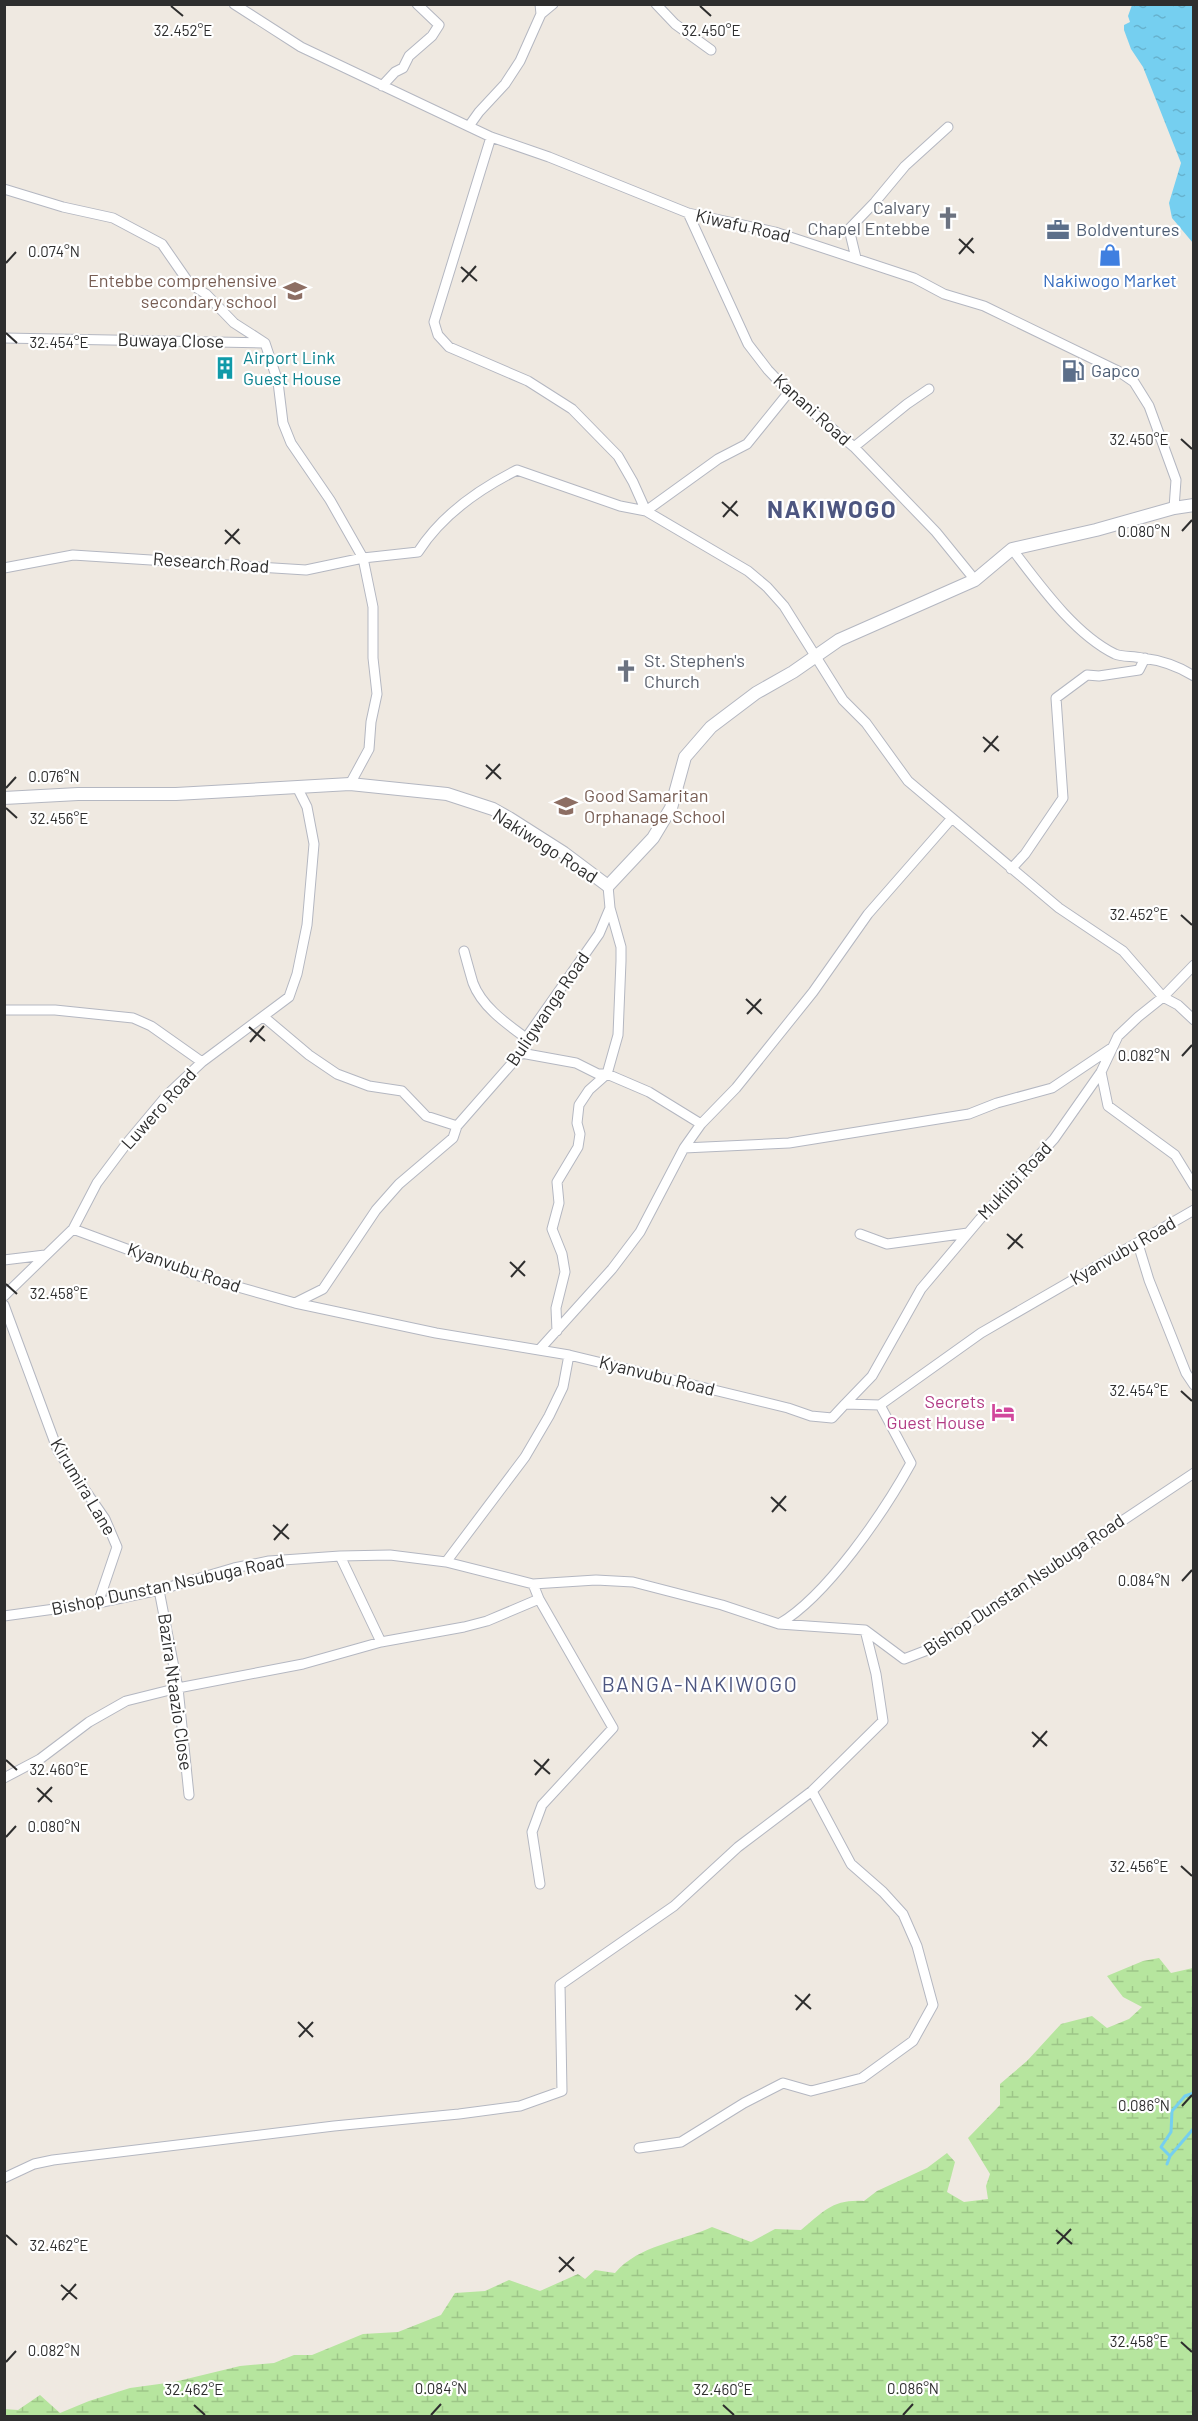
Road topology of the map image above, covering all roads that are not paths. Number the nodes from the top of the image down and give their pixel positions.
1 (234, 4) edge
2 (417, 4) edge
3 (553, 4) edge
4 (656, 4) edge
5 (541, 9) edge
6 (711, 50) dead end
7 (382, 86) junction
8 (469, 126) junction
9 (948, 127) dead end
10 (490, 137) junction
11 (4, 189) edge
12 (688, 213) junction
13 (856, 258) junction
14 (4, 338) edge
15 (265, 343) junction
16 (929, 389) dead end
17 (789, 392) junction
18 (854, 447) junction
19 (1194, 505) edge
20 (1174, 508) junction
21 (646, 511) junction
22 (1012, 549) junction
23 (363, 558) junction
24 (4, 568) edge
25 (975, 580) junction
26 (815, 658) junction
27 (1145, 658) junction
28 (1194, 676) edge
29 (350, 784) junction
30 (297, 787) junction
31 (4, 798) edge
32 (952, 818) junction
33 (1011, 869) junction
34 (608, 886) junction
35 (610, 908) junction
36 (464, 951) dead end
37 (1194, 965) edge
38 (1163, 997) junction
39 (4, 1010) edge
40 (264, 1017) junction
41 (1194, 1020) edge
42 (526, 1038) junction
43 (1112, 1048) junction
44 (521, 1053) junction
45 (202, 1062) junction
46 (1101, 1072) junction
47 (607, 1074) junction
48 (702, 1124) junction
49 (457, 1126) junction
50 (684, 1148) junction
51 (1194, 1186) edge
52 (1194, 1210) edge
53 (73, 1229) junction
54 (968, 1233) junction
55 (860, 1234) dead end
56 (1138, 1244) junction
57 (45, 1255) junction
58 (4, 1260) edge
59 (4, 1296) edge
60 (295, 1303) junction
61 (4, 1305) edge
62 (557, 1331) junction
63 (539, 1350) junction
64 (568, 1355) junction
65 (1194, 1385) edge
66 (845, 1404) junction
67 (880, 1405) junction
68 (1194, 1473) edge
69 (340, 1556) junction
70 (446, 1562) junction
71 (533, 1584) junction
72 (159, 1590) junction
73 (539, 1599) junction
74 (98, 1603) junction
75 (4, 1617) edge
76 (779, 1624) junction
77 (865, 1630) junction
78 (381, 1642) junction
79 (178, 1688) junction
80 (4, 1778) edge
81 (812, 1791) junction
82 (189, 1795) dead end
83 (540, 1884) dead end
84 (639, 2148) dead end
85 (4, 2178) edge

1 - 7 street, Kiwafu Road
2 - 7 street
3 - 5 street
4 - 6 street
5 - 8 street
7 - 8 street, Kiwafu Road
8 - 10 street, Kiwafu Road
9 - 13 street
10 - 12 street, Kiwafu Road
10 - 21 street
11 - 15 street
12 - 13 street, Kiwafu Road
12 - 17 street, Kanani Road
13 - 20 street, Kiwafu Road
14 - 15 street, Buwaya Close
15 - 23 street
16 - 18 street
17 - 18 street, Kanani Road
17 - 21 street
18 - 25 street, Kanani Road
19 - 20 street, Nakiwogo Road
20 - 22 street, Nakiwogo Road
21 - 23 street, Research Road
21 - 26 street
22 - 25 street, Nakiwogo Road
22 - 27 street
23 - 24 street, Research Road
23 - 29 street
25 - 26 street, Nakiwogo Road
26 - 32 street
26 - 34 street, Nakiwogo Road
27 - 28 street
27 - 33 street
29 - 30 street, Nakiwogo Road
29 - 34 street, Nakiwogo Road
30 - 31 street, Nakiwogo Road
30 - 40 street, Luwero Road
32 - 33 street
32 - 48 street
33 - 38 street
34 - 35 street, Buligwanga Road
35 - 42 street, Buligwanga Road
35 - 47 street
36 - 42 street
37 - 38 street, Mukiibi Road
38 - 41 street
38 - 43 street, Mukiibi Road
39 - 45 street
40 - 45 street, Luwero Road
40 - 49 street
42 - 44 street, Buligwanga Road
43 - 46 street, Mukiibi Road
43 - 50 street
44 - 47 street
44 - 49 street, Buligwanga Road
45 - 53 street, Luwero Road
46 - 51 street
46 - 54 street, Mukiibi Road
47 - 48 street
47 - 62 street
48 - 50 street
49 - 60 street, Buligwanga Road
50 - 62 street
52 - 56 street, Kyanvubu Road
53 - 57 street, Luwero Road
53 - 60 street, Kyanvubu Road
54 - 55 street
54 - 66 street, Mukiibi Road
56 - 65 street
56 - 67 street, Kyanvubu Road
57 - 58 street
57 - 59 street, Luwero Road
60 - 63 street, Kyanvubu Road
61 - 74 street, Kirumira Lane
62 - 63 street
63 - 64 street, Kyanvubu Road
64 - 66 street, Kyanvubu Road
64 - 70 street
66 - 67 street
67 - 76 street
68 - 77 street, Bishop Dunstan Nsubuga Road
69 - 70 street, Bishop Dunstan Nsubuga Road
69 - 72 street, Bishop Dunstan Nsubuga Road
69 - 78 street
70 - 71 street, Bishop Dunstan Nsubuga Road
71 - 73 street
71 - 76 street, Bishop Dunstan Nsubuga Road
72 - 74 street, Bishop Dunstan Nsubuga Road
72 - 79 street, Bazira Ntaazio Close
73 - 78 street
73 - 83 street
74 - 75 street, Bishop Dunstan Nsubuga Road
76 - 77 street, Bishop Dunstan Nsubuga Road
77 - 81 street
78 - 79 street
79 - 80 street
79 - 82 street, Bazira Ntaazio Close
81 - 84 street
81 - 85 street

